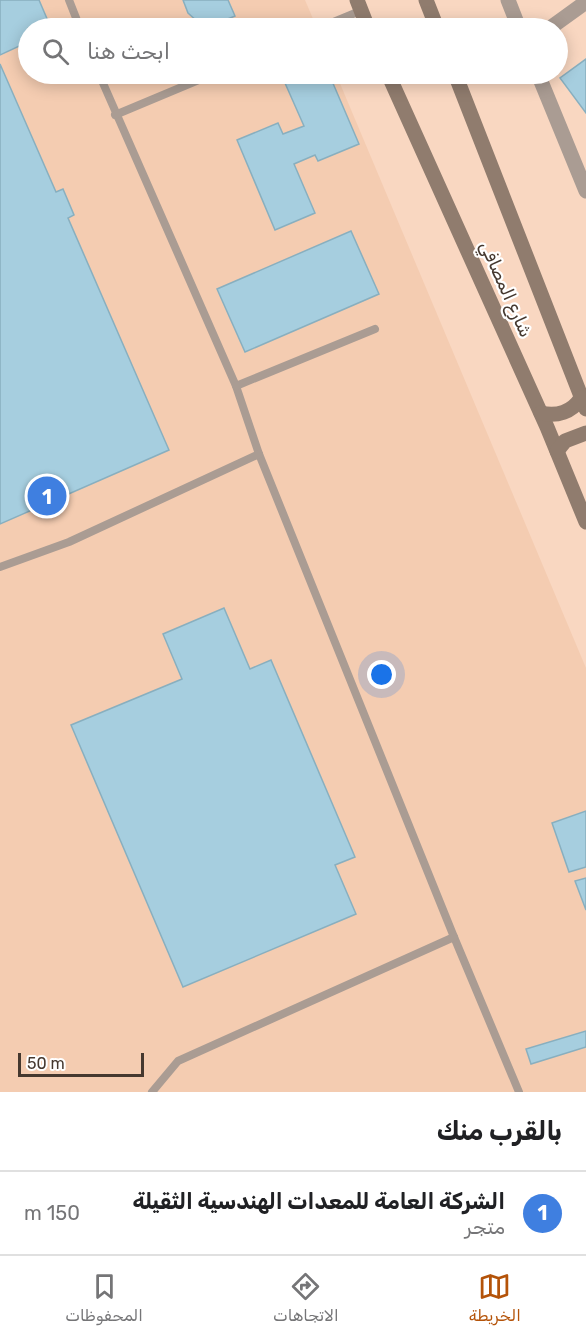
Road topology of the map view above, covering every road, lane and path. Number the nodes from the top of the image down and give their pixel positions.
1 (69, 0) edge
2 (426, 0) edge
3 (508, 0) edge
4 (586, 2) edge
5 (358, 6) edge
6 (76, 18) edge
7 (337, 18) edge
8 (433, 18) edge
9 (515, 18) edge
10 (564, 18) edge
11 (103, 84) edge
12 (189, 84) edge
13 (393, 84) edge
14 (459, 84) edge
15 (543, 84) edge
16 (116, 115) junction
17 (580, 157) edge
18 (586, 191) edge
19 (375, 329) dead end
20 (236, 386) junction
21 (584, 403) edge
22 (541, 412) junction
23 (586, 434) edge
24 (557, 451) junction
25 (259, 454) junction
26 (586, 522) edge
27 (0, 567) edge
28 (454, 937) junction
29 (152, 1092) edge
30 (519, 1092) edge

1 - 6 lane
2 - 8 main road
3 - 9 street
4 - 10 street
5 - 7 lane
11 - 16 lane
12 - 16 lane
13 - 22 main road, شارع المصافي
14 - 21 main road, شارع المصافي
15 - 17 street
16 - 20 lane
17 - 18 street
19 - 20 lane
20 - 25 lane
21 - 22 main road
22 - 24 main road, شارع المصافي
23 - 24 main road
24 - 26 main road, شارع المصافي
25 - 27 lane
25 - 28 lane
28 - 29 lane
28 - 30 lane

